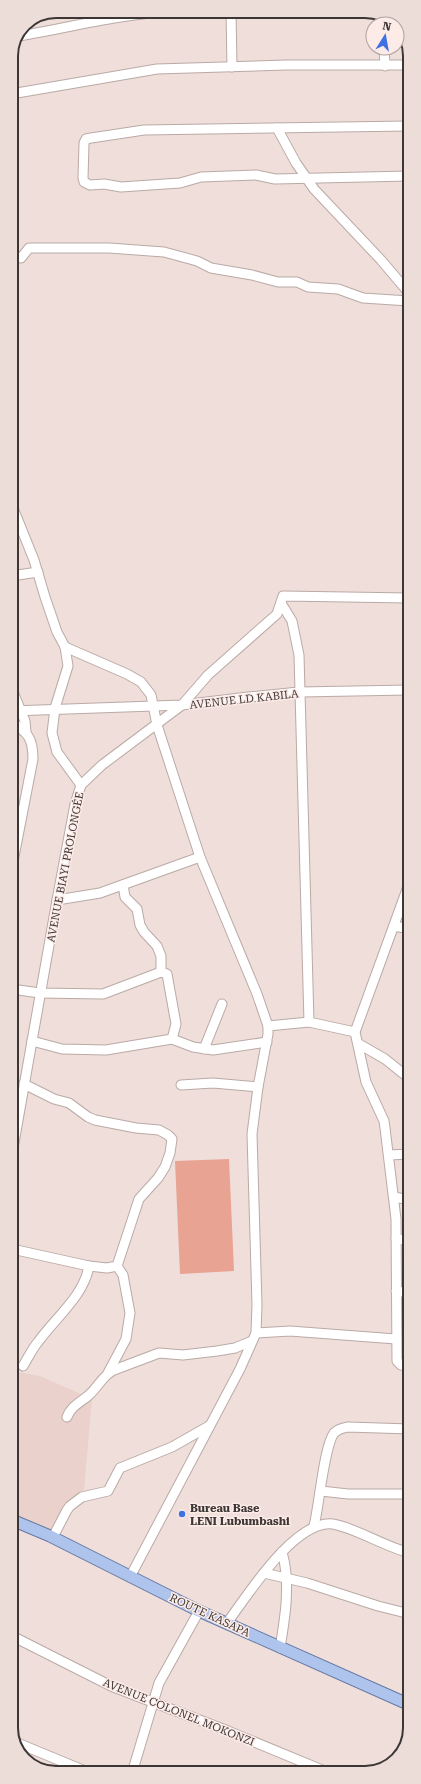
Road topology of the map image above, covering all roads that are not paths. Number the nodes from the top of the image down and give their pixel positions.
1 (113, 18) edge
2 (231, 18) edge
3 (24, 35) edge
4 (384, 56) edge
5 (385, 66) junction
6 (403, 66) edge
7 (232, 67) junction
8 (18, 93) edge
9 (403, 126) edge
10 (277, 128) junction
11 (403, 176) edge
12 (306, 177) junction
13 (18, 258) edge
14 (403, 286) edge
15 (403, 301) edge
16 (18, 521) edge
17 (38, 572) junction
18 (18, 575) edge
19 (403, 598) edge
20 (282, 600) junction
21 (65, 647) junction
22 (403, 690) edge
23 (299, 692) junction
24 (182, 705) junction
25 (154, 706) junction
26 (55, 708) junction
27 (18, 710) edge
28 (18, 712) edge
29 (157, 724) junction
30 (18, 726) edge
31 (26, 732) junction
32 (82, 785) junction
33 (18, 836) edge
34 (200, 857) junction
35 (123, 885) junction
36 (57, 900) junction
37 (403, 901) edge
38 (394, 926) junction
39 (403, 928) edge
40 (161, 972) junction
41 (18, 990) edge
42 (40, 993) junction
43 (222, 1004) dead end
44 (309, 1022) junction
45 (268, 1026) junction
46 (355, 1032) junction
47 (172, 1039) junction
48 (32, 1041) junction
49 (267, 1042) junction
50 (358, 1044) junction
51 (204, 1049) junction
52 (403, 1073) edge
53 (24, 1084) junction
54 (181, 1085) dead end
55 (258, 1087) junction
56 (18, 1119) edge
57 (403, 1154) edge
58 (389, 1155) junction
59 (394, 1197) junction
60 (403, 1199) edge
61 (396, 1238) junction
62 (403, 1240) edge
63 (18, 1250) edge
64 (89, 1266) junction
65 (117, 1266) junction
66 (396, 1291) junction
67 (403, 1292) edge
68 (254, 1337) junction
69 (396, 1339) junction
70 (403, 1365) edge
71 (23, 1366) dead end
72 (108, 1373) junction
73 (66, 1417) dead end
74 (210, 1425) junction
75 (403, 1429) edge
76 (321, 1491) junction
77 (403, 1494) edge
78 (18, 1522) edge
79 (314, 1526) junction
80 (53, 1537) junction
81 (403, 1550) edge
82 (282, 1552) junction
83 (264, 1573) junction
84 (130, 1577) junction
85 (286, 1578) junction
86 (199, 1611) junction
87 (403, 1612) edge
88 (227, 1623) junction
89 (18, 1639) edge
90 (280, 1648) junction
91 (403, 1702) edge
92 (153, 1704) junction
93 (22, 1745) edge
94 (73, 1766) edge
95 (134, 1766) edge
96 (312, 1766) edge

1 - 3 street
2 - 7 street
4 - 5 street
5 - 6 street
5 - 7 street
7 - 8 street
9 - 10 street
10 - 12 street
10 - 12 street
11 - 12 street
12 - 14 street
13 - 15 street
16 - 17 street, AVENUE BIAYI PROLONGÉE
17 - 18 street
17 - 21 street, AVENUE BIAYI PROLONGÉE
19 - 20 street
20 - 23 street
20 - 24 street
21 - 25 street
21 - 26 street, AVENUE BIAYI PROLONGÉE
22 - 23 street, AVENUE LD KABILA
23 - 24 street, AVENUE LD KABILA
23 - 44 street
24 - 25 street
24 - 29 street, AVENUE LD KABILA
25 - 26 street
25 - 29 street
26 - 27 street
26 - 32 street, AVENUE BIAYI PROLONGÉE
28 - 31 street
29 - 32 street, AVENUE LD KABILA
29 - 34 street
30 - 31 street
31 - 33 street
32 - 36 street, AVENUE BIAYI PROLONGÉE
34 - 35 street
34 - 45 street
35 - 36 street
35 - 40 street
36 - 42 street, AVENUE BIAYI PROLONGÉE
37 - 38 street
38 - 39 street
38 - 46 street
40 - 42 street
40 - 47 street
41 - 42 street
42 - 48 street, AVENUE BIAYI PROLONGÉE
43 - 51 street
44 - 45 street
44 - 46 street
45 - 49 street
46 - 50 street
47 - 48 street
47 - 51 street
48 - 53 street, AVENUE BIAYI PROLONGÉE
49 - 51 street
49 - 55 street
50 - 52 street
50 - 58 street
53 - 56 street, AVENUE BIAYI PROLONGÉE
53 - 65 street
54 - 55 street
55 - 68 street
57 - 58 street
58 - 59 street
59 - 60 street
59 - 61 street
61 - 62 street
61 - 66 street
63 - 64 street
64 - 65 street
64 - 71 street
65 - 72 street
66 - 67 street
66 - 69 street
68 - 69 street
68 - 72 street
68 - 74 street
69 - 70 street
72 - 73 street
74 - 80 street
74 - 84 street
75 - 76 street
76 - 77 street
76 - 79 street
78 - 80 main road, ROUTE KASAPA
79 - 81 street
79 - 82 street
80 - 84 main road, ROUTE KASAPA
82 - 83 street
82 - 85 street
83 - 85 street
83 - 88 street
84 - 86 main road, ROUTE KASAPA
85 - 87 street
85 - 90 street
86 - 88 main road, ROUTE KASAPA
86 - 92 street
88 - 90 main road, ROUTE KASAPA
89 - 92 street, AVENUE COLONEL MOKONZI
90 - 91 main road, ROUTE KASAPA
92 - 95 street
92 - 96 street, AVENUE COLONEL MOKONZI
93 - 94 street

